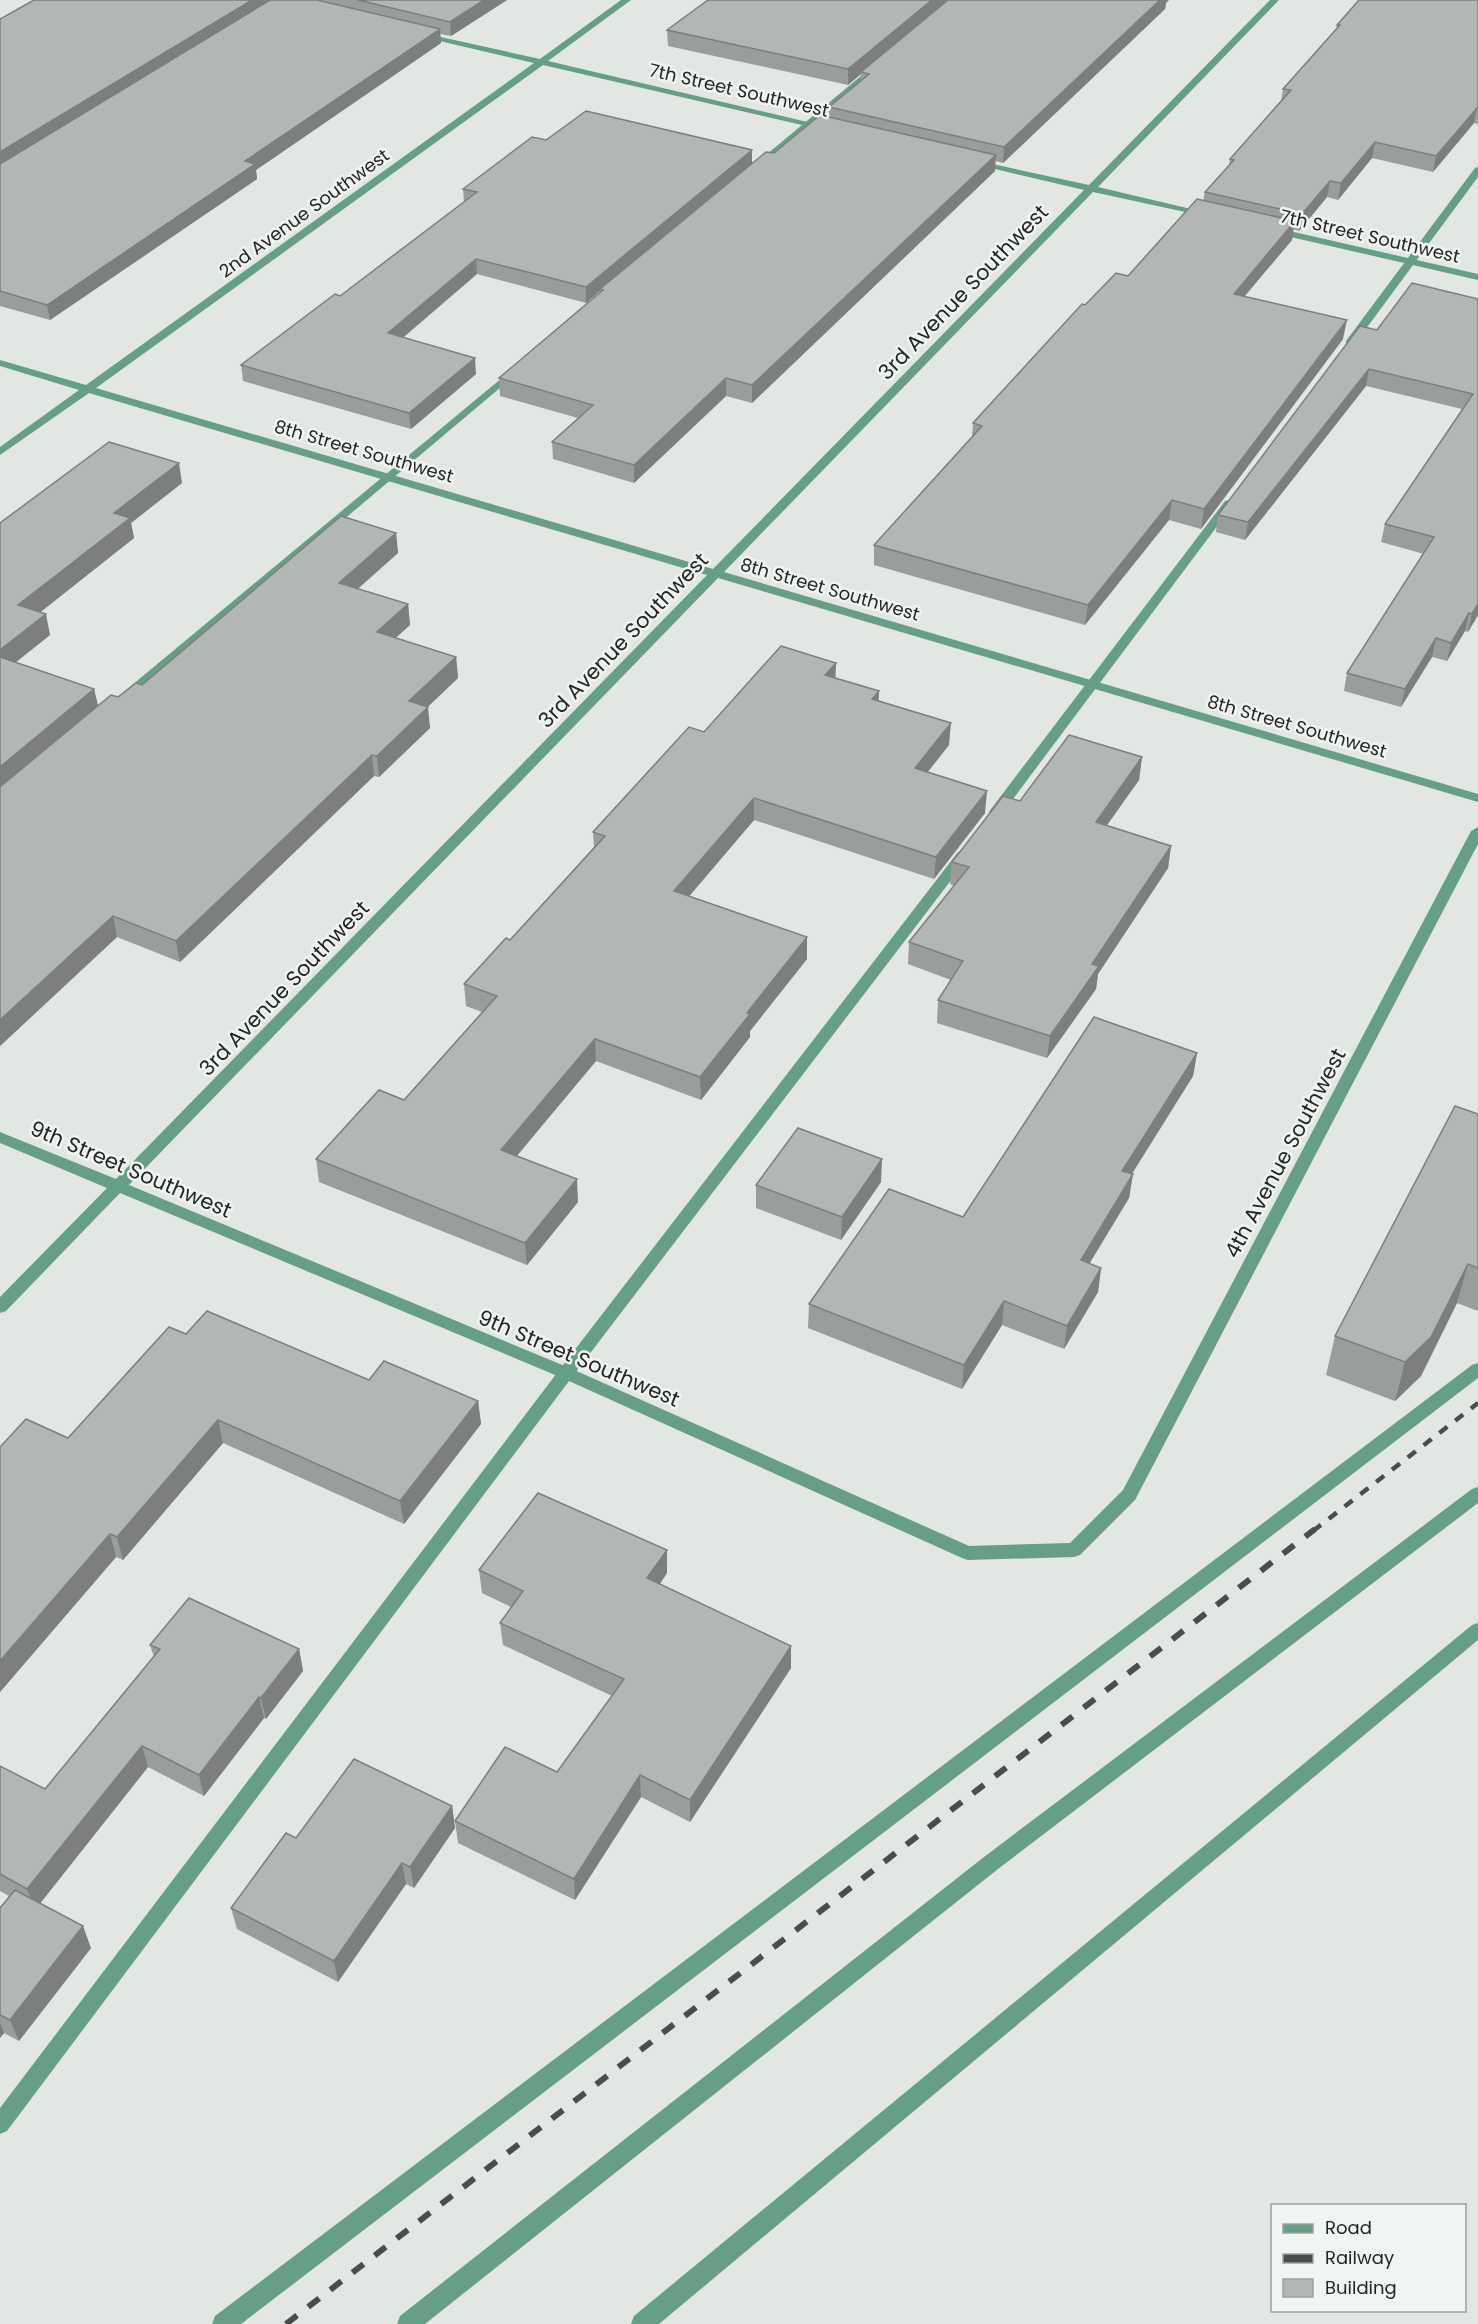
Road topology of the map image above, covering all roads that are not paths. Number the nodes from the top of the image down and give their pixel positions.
1 (627, 0) edge
2 (1275, 0) edge
3 (406, 31) edge
4 (887, 58) edge
5 (541, 62) junction
6 (808, 123) junction
7 (842, 131) edge
8 (966, 160) edge
9 (1478, 170) edge
10 (745, 177) edge
11 (1091, 188) junction
12 (1216, 217) edge
13 (1262, 228) edge
14 (1410, 262) junction
15 (1478, 278) edge
16 (1340, 356) edge
17 (525, 362) edge
18 (0, 363) edge
19 (88, 389) junction
20 (0, 452) edge
21 (388, 477) junction
22 (1241, 488) edge
23 (715, 573) junction
24 (1093, 685) junction
25 (117, 704) edge
26 (1478, 798) edge
27 (985, 826) edge
28 (1478, 831) edge
29 (970, 845) edge
30 (0, 1137) edge
31 (118, 1186) junction
32 (0, 1307) edge
33 (1478, 1369) edge
34 (566, 1373) junction
35 (1478, 1494) edge
36 (1129, 1495) joint
37 (1478, 1630) edge
38 (0, 2124) edge
39 (223, 2324) edge
40 (408, 2324) edge
41 (642, 2324) edge

1 - 5 street, 2nd Avenue Southwest
2 - 11 street, 3rd Avenue Southwest
3 - 5 street, 7th Street Southwest
4 - 6 street
5 - 6 street, 7th Street Southwest
5 - 19 street, 2nd Avenue Southwest
6 - 7 street, 7th Street Southwest
6 - 10 street
8 - 11 street
9 - 14 street
11 - 12 street
11 - 23 street, 3rd Avenue Southwest
13 - 14 street, 7th Street Southwest
14 - 15 street, 7th Street Southwest
14 - 16 street
17 - 21 street
18 - 19 street, 8th Street Southwest
19 - 20 street, 2nd Avenue Southwest
19 - 21 street, 8th Street Southwest
21 - 23 street, 8th Street Southwest
21 - 25 street
22 - 24 street
23 - 24 street, 8th Street Southwest
23 - 31 street, 3rd Avenue Southwest
24 - 26 street, 8th Street Southwest
24 - 27 street
28 - 36 street, 4th Avenue Southwest
29 - 34 street
30 - 31 street, 9th Street Southwest
31 - 32 street, 3rd Avenue Southwest
31 - 34 street, 9th Street Southwest
33 - 39 street
34 - 36 street, 9th Street Southwest
34 - 38 street
35 - 40 street
37 - 41 street

